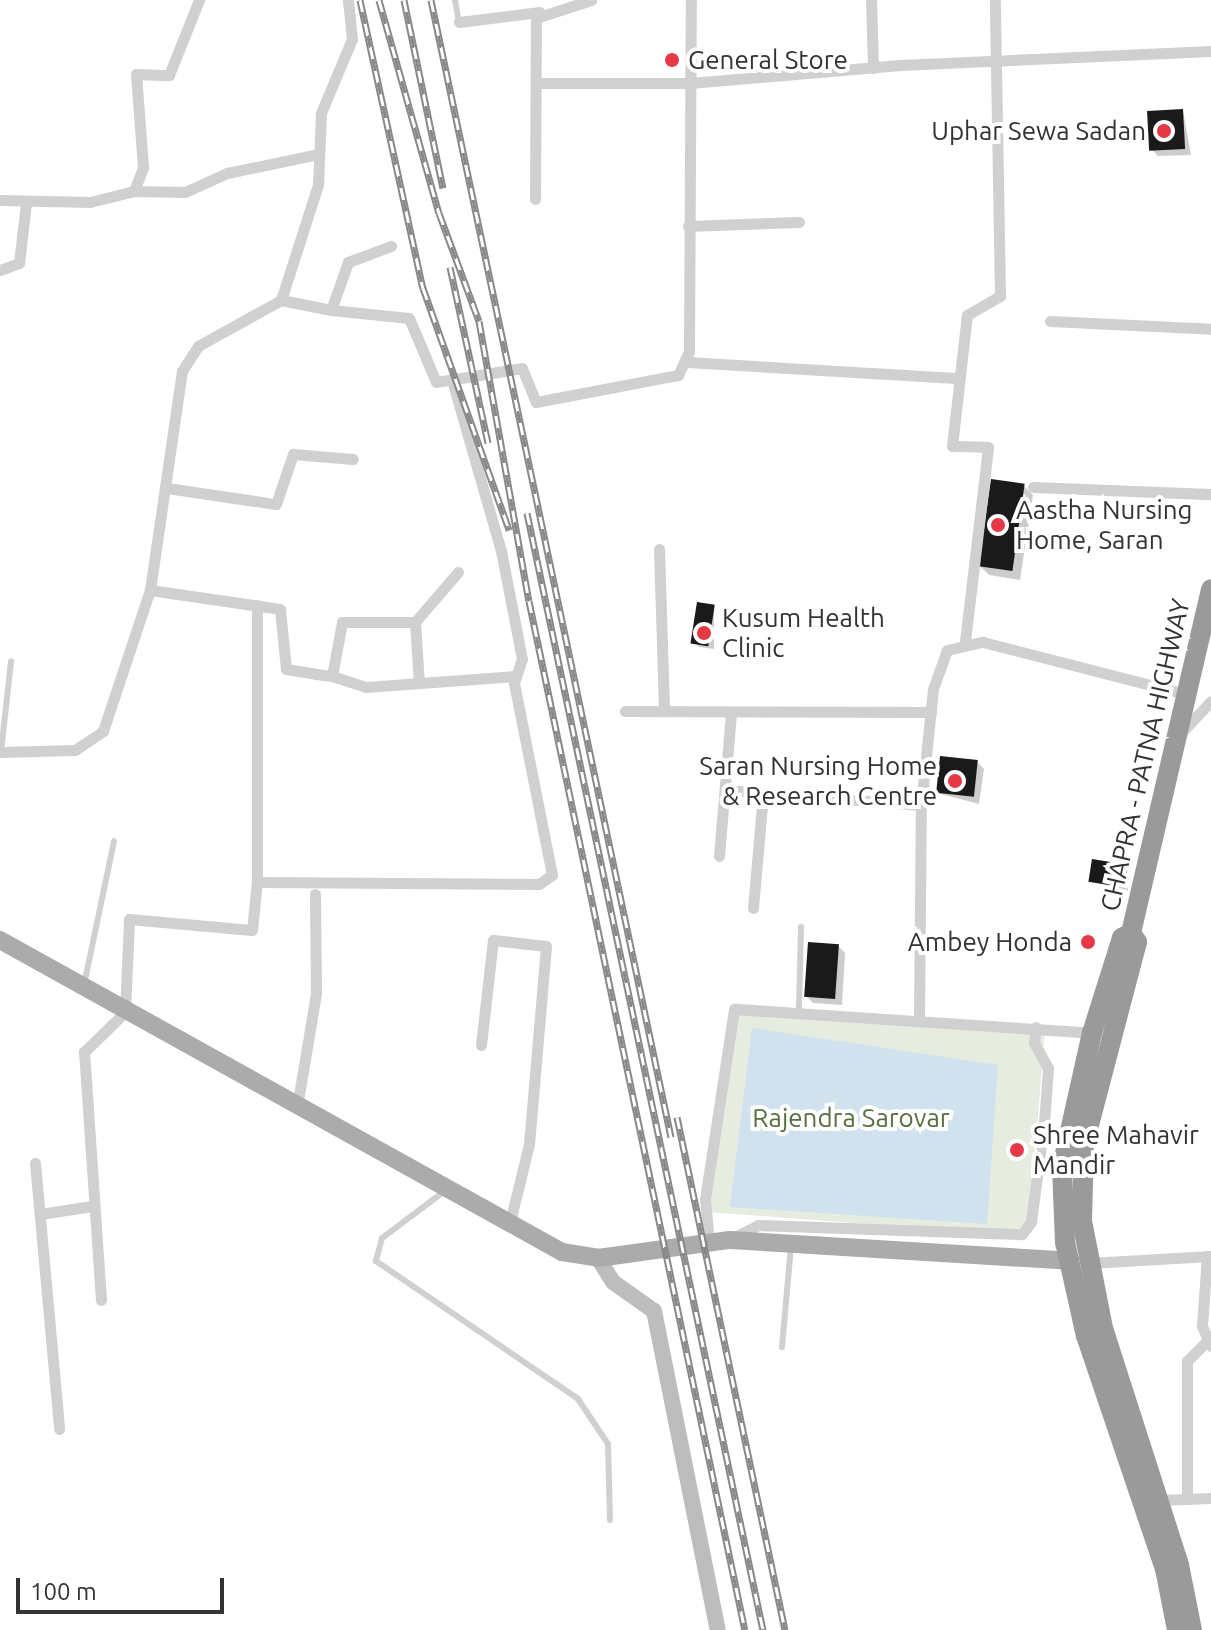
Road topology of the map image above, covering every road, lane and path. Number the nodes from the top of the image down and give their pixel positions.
1 (199, 0) edge
2 (348, 0) edge
3 (455, 0) edge
4 (591, 0) edge
5 (691, 0) edge
6 (871, 0) edge
7 (995, 0) edge
8 (539, 12) junction
9 (459, 22) joint
10 (1211, 51) edge
11 (993, 66) junction
12 (873, 68) junction
13 (537, 83) junction
14 (690, 83) junction
15 (319, 154) junction
16 (134, 191) junction
17 (535, 199) dead end
18 (0, 200) edge
19 (26, 203) junction
20 (799, 222) dead end
21 (688, 226) junction
22 (391, 246) dead end
23 (0, 270) edge
24 (281, 300) junction
25 (331, 310) junction
26 (1050, 321) dead end
27 (1211, 329) edge
28 (687, 362) junction
29 (960, 378) junction
30 (452, 380) junction
31 (353, 459) dead end
32 (1033, 487) dead end
33 (167, 488) junction
34 (1211, 494) edge
35 (659, 549) dead end
36 (458, 572) dead end
37 (1211, 589) edge
38 (150, 590) junction
39 (257, 605) junction
40 (415, 622) junction
41 (965, 641) junction
42 (11, 662) dead end
43 (332, 676) junction
44 (515, 676) junction
45 (419, 683) junction
46 (1186, 694) junction
47 (1211, 701) edge
48 (625, 711) dead end
49 (664, 711) junction
50 (731, 712) junction
51 (931, 712) junction
52 (1177, 737) junction
53 (0, 752) edge
54 (725, 790) junction
55 (763, 793) junction
56 (921, 805) junction
57 (114, 841) dead end
58 (719, 856) dead end
59 (257, 882) junction
60 (315, 894) dead end
61 (753, 908) dead end
62 (801, 927) dead end
63 (1131, 933) junction
64 (0, 940) edge
65 (83, 988) junction
66 (799, 1009) junction
67 (125, 1012) junction
68 (919, 1018) junction
69 (1036, 1027) junction
70 (1092, 1033) junction
71 (481, 1045) dead end
72 (297, 1107) junction
73 (35, 1163) dead end
74 (446, 1190) junction
75 (92, 1206) junction
76 (40, 1214) junction
77 (509, 1227) junction
78 (730, 1240) junction
79 (709, 1243) junction
80 (791, 1244) junction
81 (1209, 1256) edge
82 (598, 1258) junction
83 (1079, 1262) junction
84 (101, 1300) dead end
85 (1209, 1344) edge
86 (782, 1347) dead end
87 (59, 1429) dead end
88 (1211, 1498) edge
89 (1187, 1499) junction
90 (1159, 1500) junction
91 (610, 1520) dead end
92 (718, 1630) edge
93 (1177, 1630) edge
94 (1192, 1630) edge

1 - 16 street
2 - 15 street
3 - 9 lane
4 - 8 street
5 - 14 street
6 - 12 street
7 - 11 street
8 - 9 street
8 - 13 street
10 - 11 street
11 - 12 street
11 - 29 street
12 - 14 street
13 - 14 street
13 - 17 street
14 - 21 street
15 - 16 street
15 - 24 street
16 - 19 street
18 - 19 street
19 - 23 street
20 - 21 street
21 - 28 street
22 - 25 street
24 - 25 street
24 - 33 street
25 - 30 street
26 - 27 street
28 - 29 street
28 - 30 street
29 - 41 street
30 - 44 street
31 - 33 street
32 - 34 street
33 - 38 street
35 - 49 street
36 - 40 street
37 - 46 highway, CHAPRA - PATNA HIGHWAY
38 - 39 street
38 - 53 street
39 - 43 street
39 - 59 street
40 - 43 street
40 - 45 street
41 - 46 street
41 - 51 street
42 - 53 lane
43 - 45 street
44 - 45 street
44 - 59 street
46 - 52 highway, CHAPRA - PATNA HIGHWAY
47 - 52 street
48 - 49 street
49 - 50 street
50 - 51 street
50 - 54 street
51 - 56 street
52 - 63 highway, CHAPRA - PATNA HIGHWAY
54 - 55 street
54 - 58 street
55 - 56 street
55 - 61 street
56 - 68 street
57 - 65 lane
59 - 67 street
60 - 72 street
62 - 66 lane
63 - 70 highway, CHAPRA - PATNA HIGHWAY
63 - 83 highway, CHAPRA - PATNA HIGHWAY
64 - 65 main road
65 - 67 main road
66 - 68 street
66 - 79 street
67 - 72 main road
67 - 75 street
68 - 69 street
69 - 70 street
69 - 78 street
70 - 83 highway, CHAPRA - PATNA HIGHWAY
71 - 77 street
72 - 74 main road
73 - 76 street
74 - 77 main road
74 - 91 lane
75 - 76 street
75 - 84 street
76 - 87 street
77 - 82 main road
78 - 79 main road
78 - 80 main road
79 - 82 main road
80 - 83 main road
80 - 86 lane
81 - 83 street
81 - 85 street
82 - 92 street
83 - 90 highway, CHAPRA - PATNA HIGHWAY
83 - 93 highway, CHAPRA - PATNA HIGHWAY
85 - 89 street
88 - 89 street
89 - 90 street
90 - 94 highway, CHAPRA - PATNA HIGHWAY

